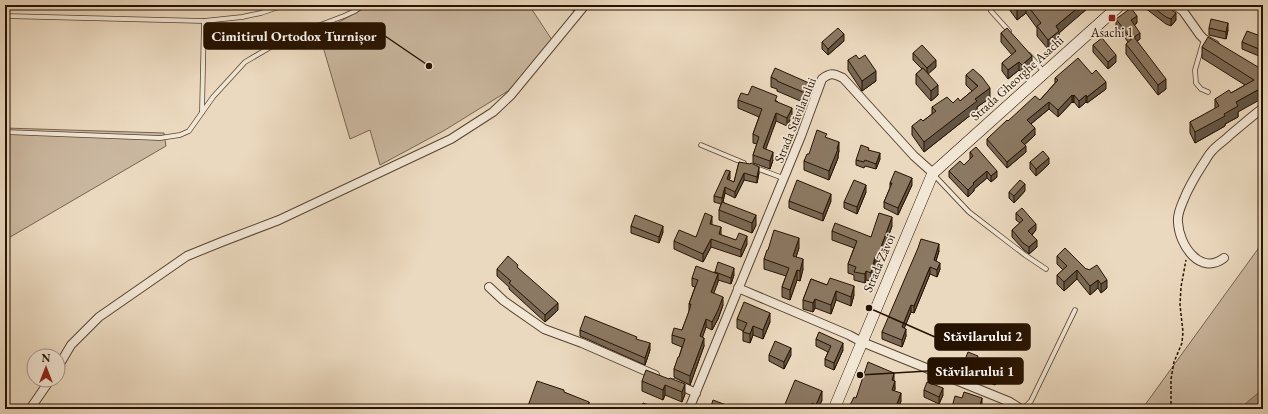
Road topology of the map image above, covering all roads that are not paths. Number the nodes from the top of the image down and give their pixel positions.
1 (284, 5) edge
2 (362, 5) edge
3 (568, 5) edge
4 (1120, 5) edge
5 (1175, 5) edge
6 (585, 6) edge
7 (991, 11) dead end
8 (5, 16) edge
9 (204, 21) junction
10 (1011, 33) edge
11 (1204, 39) junction
12 (1025, 50) edge
13 (1224, 50) edge
14 (1045, 72) junction
15 (1208, 92) dead end
16 (1263, 108) edge
17 (202, 112) junction
18 (5, 132) edge
19 (701, 145) dead end
20 (933, 173) junction
21 (783, 178) junction
22 (1224, 258) dead end
23 (1046, 269) dead end
24 (490, 288) dead end
25 (738, 288) junction
26 (1075, 310) dead end
27 (862, 342) junction
28 (66, 354) edge
29 (44, 388) edge
30 (696, 393) junction
31 (30, 409) edge
32 (689, 409) edge
33 (834, 409) edge
34 (1022, 409) edge

1 - 9 lane
2 - 17 lane
3 - 6 lane
4 - 14 street, Strada Gheorghe Asachi
5 - 11 street
6 - 28 street
7 - 10 lane
8 - 9 lane
9 - 17 lane
11 - 13 street
11 - 15 lane
12 - 14 lane
14 - 20 street, Strada Gheorghe Asachi
16 - 22 street
17 - 18 lane
19 - 21 lane
20 - 21 street, Strada Stăvilarului
20 - 23 lane
20 - 27 street, Strada Zăvoi
21 - 25 street, Strada Stăvilarului
24 - 30 street
25 - 27 street
25 - 30 street, Strada Stăvilarului
26 - 34 lane
27 - 33 street, Strada Zăvoi
27 - 34 street
29 - 31 street
30 - 32 street, Strada Stăvilarului

